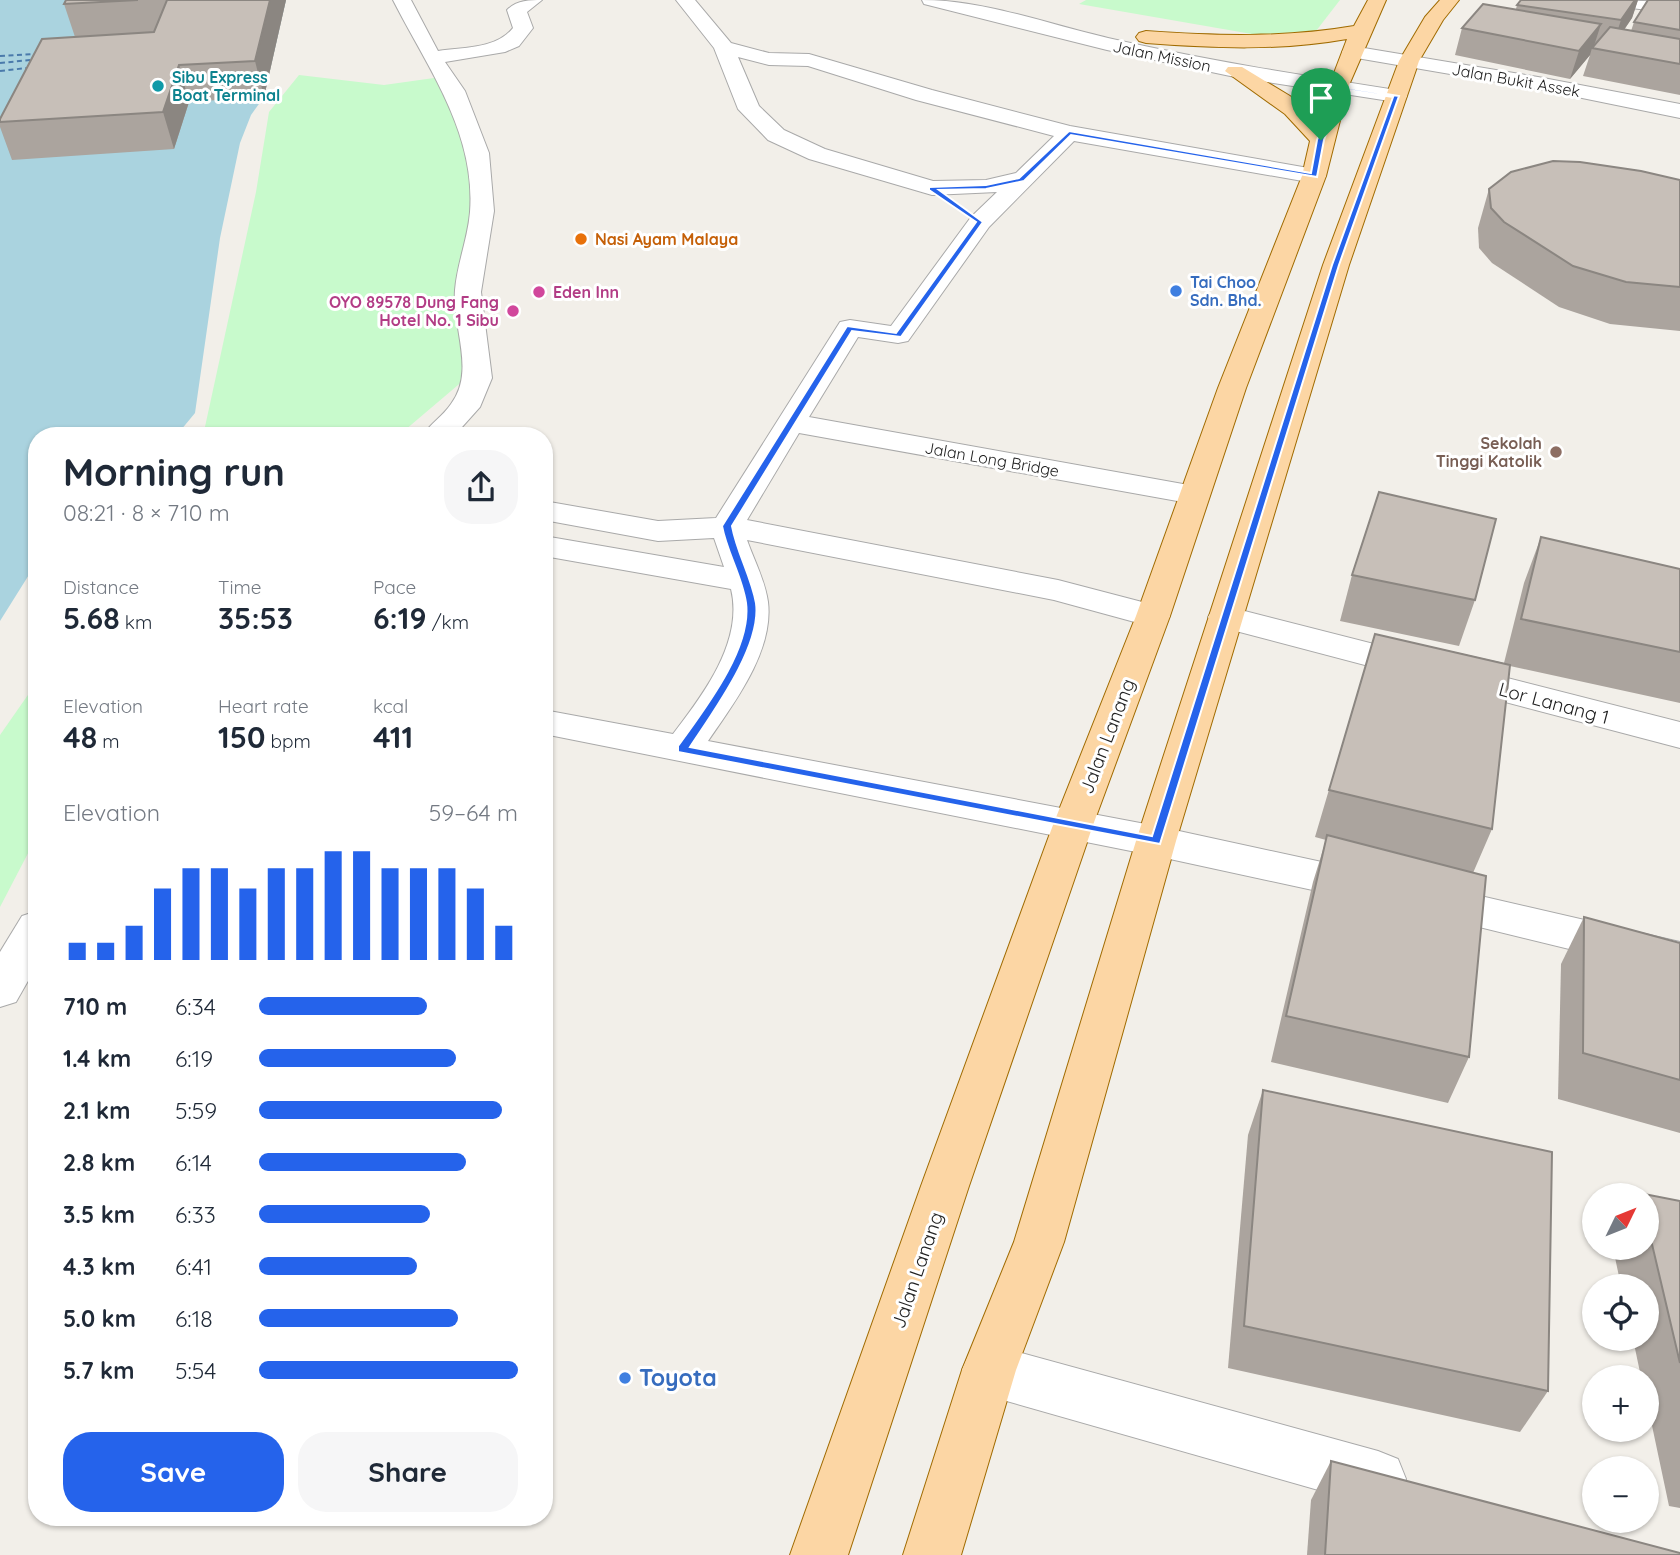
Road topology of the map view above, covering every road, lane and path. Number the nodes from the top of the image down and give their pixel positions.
1 (402, 0) edge
2 (533, 0) edge
3 (685, 0) edge
4 (932, 0) edge
5 (989, 0) edge
6 (1377, 0) edge
7 (1450, 0) edge
8 (1615, 0) edge
9 (1680, 8) edge
10 (1359, 30) junction
11 (1146, 37) junction
12 (724, 47) junction
13 (432, 58) junction
14 (809, 60) junction
15 (1346, 69) junction
16 (1235, 71) junction
17 (1403, 78) junction
18 (748, 107) junction
19 (1680, 111) edge
20 (1069, 133) junction
21 (1317, 158) junction
22 (1021, 180) junction
23 (932, 188) junction
24 (980, 222) junction
25 (791, 423) junction
26 (446, 427) edge
27 (1194, 495) junction
28 (553, 512) edge
29 (727, 526) junction
30 (553, 548) edge
31 (746, 581) junction
32 (1153, 616) junction
33 (1225, 617) junction
34 (553, 724) edge
35 (1680, 735) edge
36 (682, 749) junction
37 (1073, 825) junction
38 (1156, 841) junction
39 (28, 942) edge
40 (1680, 959) edge
41 (0, 990) edge
42 (989, 1370) junction
43 (1423, 1492) edge
44 (819, 1555) edge
45 (932, 1555) edge

1 - 13 street
2 - 13 street
3 - 12 street
4 - 16 street, Jalan Mission
5 - 11 street, Jalan Mission
6 - 10 main road, Jalan Lanang
7 - 17 main road
8 - 9 street
10 - 11 main road
10 - 15 main road, Jalan Lanang
11 - 15 street, Jalan Mission
12 - 14 street
12 - 18 street
13 - 26 street
14 - 18 street
14 - 20 street
15 - 16 street, Jalan Mission
15 - 17 street, Jalan Mission
15 - 17 street, Jalan Bukit Assek
15 - 21 main road, Jalan Lanang
16 - 21 main road
17 - 19 street, Jalan Bukit Assek
17 - 33 main road
18 - 23 street
20 - 21 street
20 - 22 street
21 - 27 main road, Jalan Lanang
22 - 23 street
22 - 24 street
23 - 24 street
24 - 25 street
25 - 27 street, Jalan Long Bridge
25 - 29 street
27 - 32 main road, Jalan Lanang
28 - 29 street
29 - 31 street
29 - 32 street
30 - 31 street
31 - 36 street
32 - 37 main road, Jalan Lanang
33 - 35 street, Lor Lanang 1
33 - 38 main road
34 - 36 street
36 - 37 street
37 - 38 street
37 - 44 main road, Jalan Lanang
38 - 40 street
38 - 42 main road
39 - 41 street
42 - 43 street
42 - 45 main road

